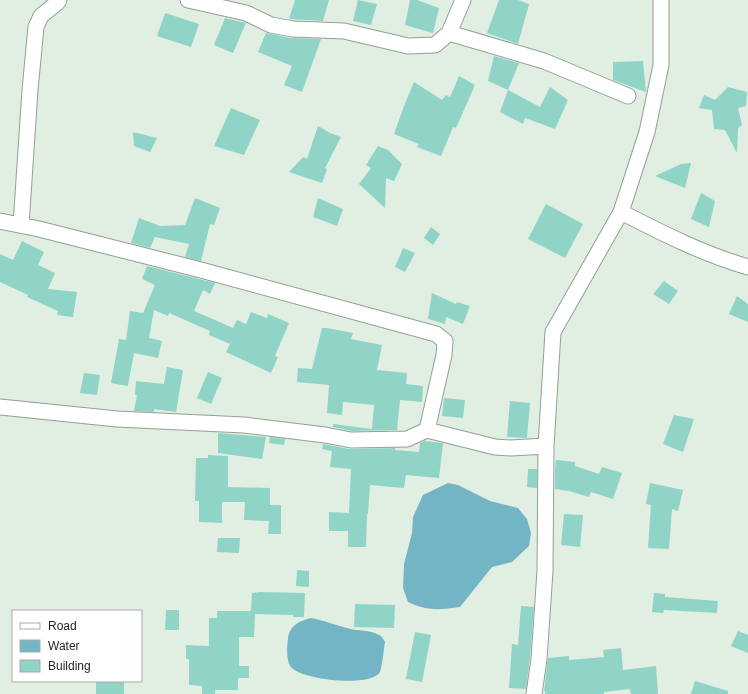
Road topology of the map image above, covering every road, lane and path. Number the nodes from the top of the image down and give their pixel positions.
1 (59, 0) edge
2 (188, 0) edge
3 (463, 0) edge
4 (661, 0) edge
5 (449, 33) junction
6 (628, 96) dead end
7 (621, 212) junction
8 (0, 221) edge
9 (21, 225) junction
10 (748, 267) edge
11 (0, 407) edge
12 (428, 430) junction
13 (546, 446) junction
14 (534, 694) edge

1 - 9 street
2 - 5 street
3 - 5 street
4 - 7 street
5 - 6 street
7 - 10 street
7 - 13 street
8 - 9 street
9 - 12 street
11 - 12 street
12 - 13 street
13 - 14 street

